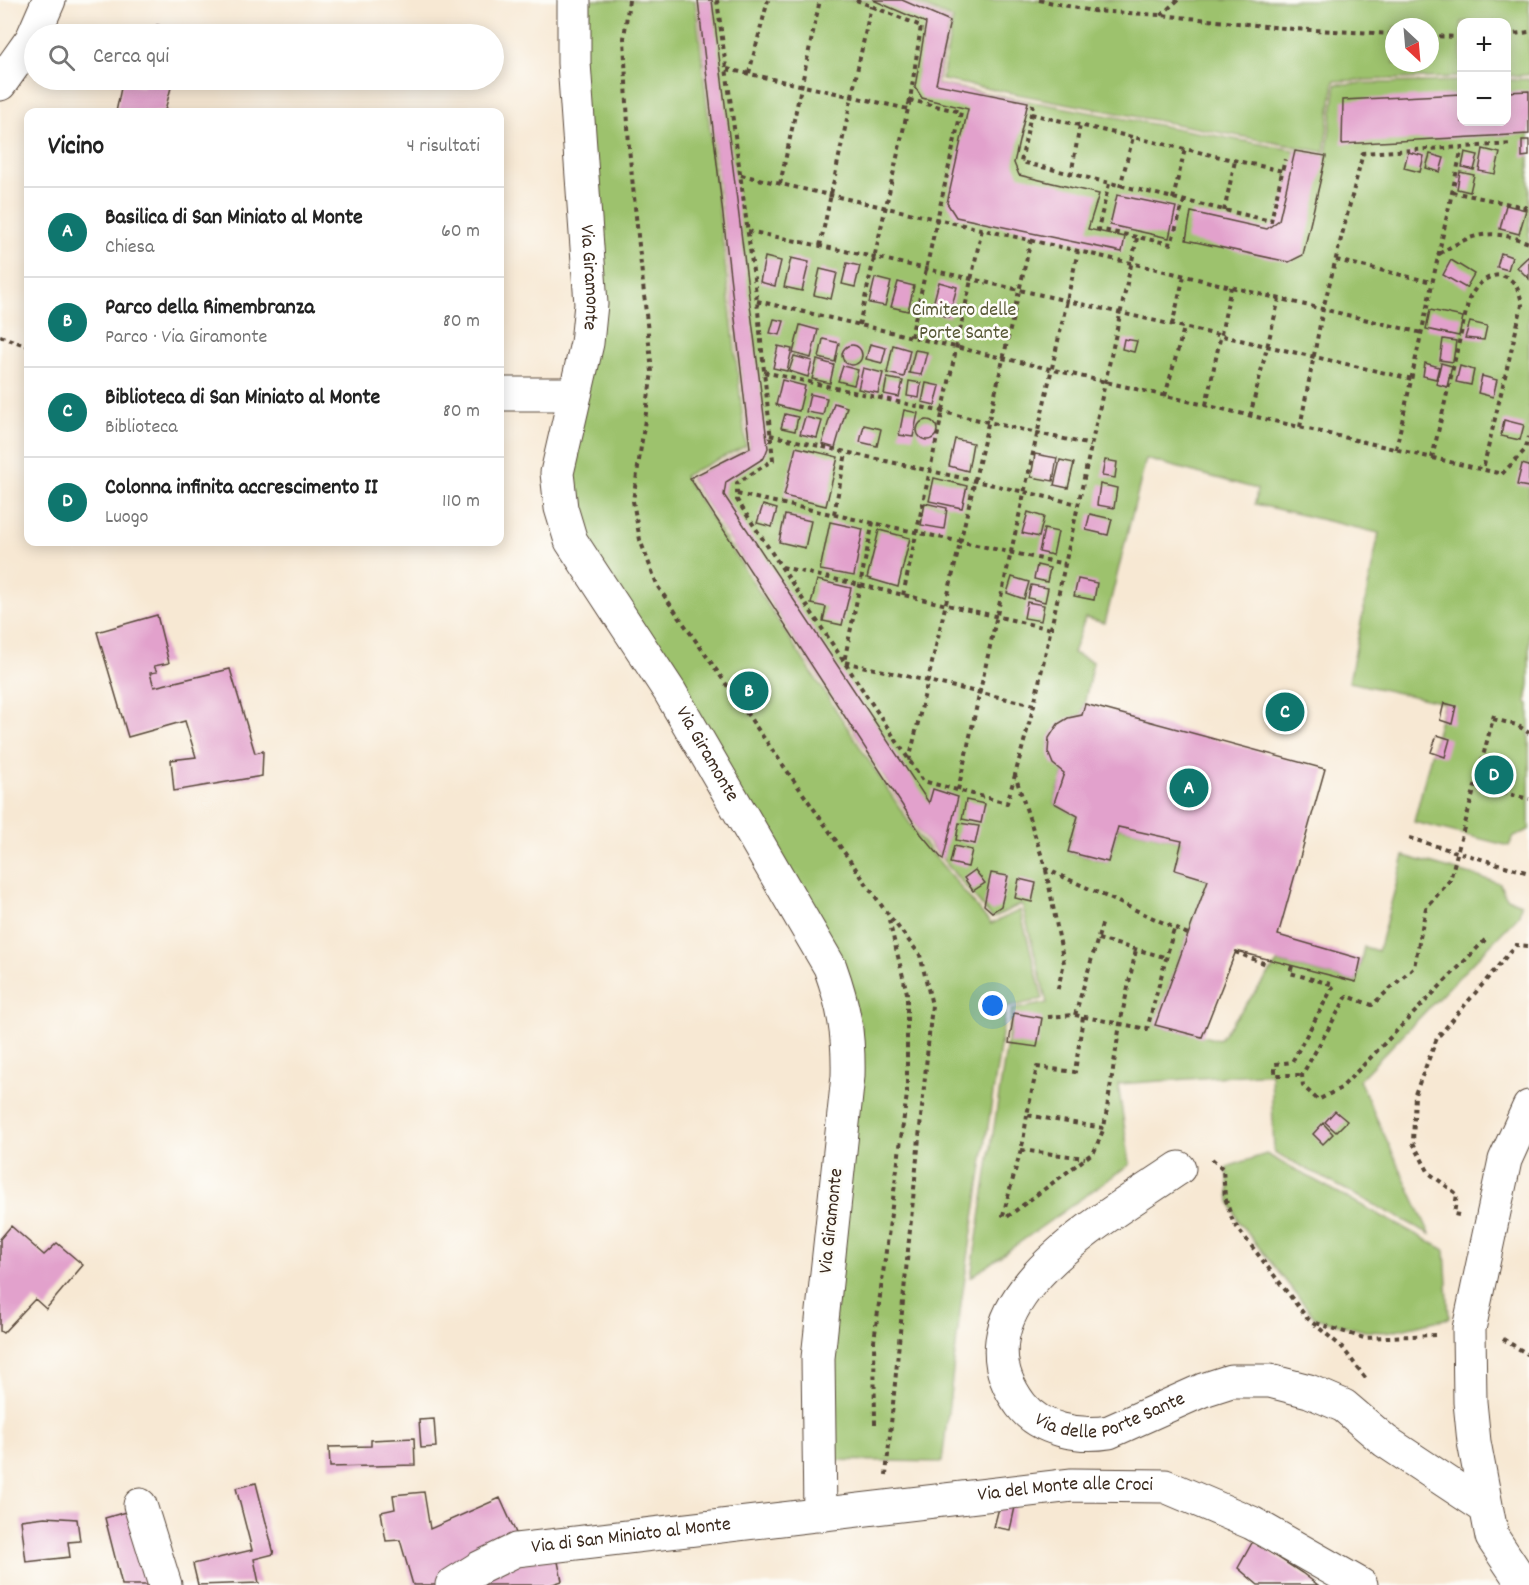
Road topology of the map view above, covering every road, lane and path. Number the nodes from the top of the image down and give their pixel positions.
1 (49, 0) edge
2 (574, 0) edge
3 (628, 0) edge
4 (717, 0) edge
5 (768, 0) edge
6 (820, 0) edge
7 (856, 0) edge
8 (1039, 0) edge
9 (1178, 0) edge
10 (871, 6) junction
11 (1161, 15) junction
12 (39, 24) edge
13 (1529, 32) edge
14 (1385, 34) edge
15 (1511, 34) edge
16 (1439, 36) edge
17 (1457, 37) edge
18 (24, 50) edge
19 (727, 69) junction
20 (749, 73) junction
21 (0, 84) edge
22 (802, 85) junction
23 (852, 96) junction
24 (909, 100) junction
25 (1033, 104) dead end
26 (908, 109) junction
27 (1031, 114) junction
28 (1080, 125) junction
29 (1133, 137) junction
30 (1513, 144) dead end
31 (1462, 147) junction
32 (1185, 149) junction
33 (1285, 159) dead end
34 (1235, 160) junction
35 (1282, 171) junction
36 (741, 175) junction
37 (1071, 175) junction
38 (780, 184) junction
39 (1109, 184) junction
40 (1120, 187) junction
41 (1452, 192) junction
42 (831, 195) junction
43 (1173, 199) junction
44 (1184, 201) junction
45 (884, 207) junction
46 (1529, 208) edge
47 (1224, 210) junction
48 (938, 220) junction
49 (982, 229) junction
50 (748, 231) junction
51 (1137, 238) junction
52 (1031, 240) junction
53 (1529, 243) edge
54 (820, 246) junction
55 (1078, 251) junction
56 (1438, 255) junction
57 (874, 257) junction
58 (1336, 260) junction
59 (1131, 263) junction
60 (927, 269) junction
61 (1184, 276) junction
62 (972, 280) junction
63 (1432, 282) junction
64 (1231, 287) junction
65 (1020, 290) junction
66 (1280, 299) junction
67 (1067, 301) junction
68 (757, 302) junction
69 (1323, 309) junction
70 (1120, 314) junction
71 (859, 325) junction
72 (1172, 325) junction
73 (1185, 328) junction
74 (1422, 333) junction
75 (0, 336) edge
76 (1220, 336) junction
77 (911, 337) junction
78 (24, 345) edge
79 (1268, 347) junction
80 (958, 348) junction
81 (1315, 357) junction
82 (1004, 358) junction
83 (1050, 369) junction
84 (764, 372) junction
85 (1412, 379) junction
86 (1105, 382) junction
87 (504, 394) edge
88 (575, 394) junction
89 (1165, 396) junction
90 (1206, 405) junction
91 (944, 412) junction
92 (1250, 416) junction
93 (989, 422) junction
94 (1300, 427) junction
95 (1036, 432) junction
96 (770, 435) junction
97 (1529, 437) edge
98 (1091, 445) junction
99 (1396, 449) junction
100 (846, 453) junction
101 (1432, 458) junction
102 (1483, 469) junction
103 (930, 472) junction
104 (975, 481) junction
105 (1023, 492) junction
106 (737, 494) junction
107 (1078, 504) junction
108 (834, 514) junction
109 (873, 522) junction
110 (917, 531) junction
111 (961, 541) junction
112 (1010, 551) junction
113 (1065, 564) junction
114 (781, 567) junction
115 (861, 585) junction
116 (903, 595) junction
117 (946, 605) junction
118 (996, 616) junction
119 (1050, 629) junction
120 (844, 662) junction
121 (927, 681) junction
122 (979, 692) junction
123 (1034, 705) junction
124 (1529, 733) edge
125 (909, 762) junction
126 (1015, 775) junction
127 (1476, 786) junction
128 (958, 790) junction
129 (1529, 799) edge
130 (1409, 838) dead end
131 (1458, 852) junction
132 (1046, 869) junction
133 (1529, 873) edge
134 (887, 913) junction
135 (1103, 921) dead end
136 (1174, 929) junction
137 (1188, 934) dead end
138 (1098, 939) junction
139 (1485, 940) dead end
140 (1529, 946) edge
141 (1136, 950) junction
142 (1235, 952) dead end
143 (1168, 958) junction
144 (1266, 964) dead end
145 (1292, 966) dead end
146 (1057, 992) dead end
147 (1075, 1015) junction
148 (1048, 1017) dead end
149 (1083, 1017) junction
150 (1120, 1024) junction
151 (1302, 1075) junction
152 (1529, 1107) edge
153 (1027, 1115) junction
154 (1104, 1128) junction
155 (1021, 1150) junction
156 (1085, 1158) junction
157 (1192, 1161) joint
158 (1454, 1214) dead end
159 (1312, 1322) junction
160 (1484, 1333) junction
161 (1529, 1355) edge
162 (1371, 1384) dead end
163 (875, 1424) dead end
164 (886, 1472) dead end
165 (140, 1505) dead end
166 (1486, 1508) junction
167 (820, 1515) junction
168 (1521, 1581) edge
169 (165, 1585) edge
170 (452, 1585) edge
171 (1361, 1585) edge

1 - 12 street
2 - 88 street, Via Giramonte
3 - 134 path
4 - 19 path
5 - 20 path
6 - 22 path
7 - 10 path
8 - 11 path
9 - 11 path
10 - 23 path
10 - 24 path
11 - 14 path
13 - 15 path
16 - 17 path
18 - 21 street
19 - 20 path
19 - 36 path
20 - 22 path
22 - 23 path
22 - 38 path
23 - 26 path
23 - 42 path
24 - 26 path
24 - 48 path
25 - 27 path
26 - 45 path
27 - 28 path
27 - 37 path
28 - 29 path
28 - 37 path
29 - 32 path
29 - 40 path
30 - 31 path
31 - 41 path
31 - 58 path
32 - 34 path
32 - 43 path
33 - 35 path
34 - 35 path
34 - 47 path
35 - 47 path
36 - 38 path
36 - 50 path
37 - 39 path
38 - 42 path
39 - 40 path
39 - 51 path
40 - 43 path
41 - 46 path
41 - 56 path
42 - 45 path
42 - 54 path
43 - 44 path
44 - 47 path
44 - 51 path
45 - 48 path
45 - 57 path
48 - 49 path
48 - 60 path
49 - 52 path
49 - 62 path
50 - 54 path
50 - 68 path
51 - 59 path
52 - 55 path
52 - 65 path
53 - 56 path
54 - 57 path
55 - 59 path
55 - 67 path
56 - 63 path
57 - 60 path
57 - 71 path
58 - 63 path
58 - 69 path
59 - 61 path
59 - 70 path
60 - 62 path
60 - 77 path
61 - 64 path
61 - 72 path
62 - 65 path
62 - 80 path
63 - 74 path
64 - 66 path
64 - 76 path
65 - 67 path
65 - 82 path
66 - 69 path
66 - 79 path
67 - 70 path
67 - 83 path
68 - 71 path
68 - 84 path
69 - 74 path
69 - 81 path
70 - 72 path
70 - 86 path
71 - 77 path
72 - 73 path
73 - 76 path
73 - 89 path
74 - 85 path
75 - 78 path
76 - 79 path
76 - 90 path
77 - 80 path
79 - 81 path
79 - 92 path
80 - 82 path
80 - 91 path
81 - 85 path
81 - 94 path
82 - 83 path
82 - 93 path
83 - 86 path
83 - 95 path
84 - 91 path
84 - 96 path
85 - 99 path
86 - 89 path
86 - 98 path
87 - 88 street
88 - 167 street, Via Giramonte
89 - 90 path
90 - 92 path
91 - 93 path
91 - 103 path
92 - 94 path
93 - 95 path
93 - 104 path
94 - 99 path
95 - 98 path
95 - 105 path
96 - 100 path
96 - 106 path
97 - 102 path
98 - 107 path
99 - 101 path
100 - 103 path
100 - 108 path
101 - 102 path
101 - 102 path
103 - 104 path
103 - 110 path
104 - 105 path
104 - 111 path
105 - 107 path
105 - 112 path
106 - 108 path
106 - 114 path
107 - 113 path
108 - 109 path
109 - 110 path
109 - 115 path
110 - 111 path
110 - 116 path
111 - 112 path
111 - 117 path
112 - 113 path
112 - 118 path
113 - 119 path
114 - 115 path
114 - 120 path
115 - 116 path
115 - 120 path
116 - 117 path
117 - 118 path
117 - 121 path
118 - 119 path
118 - 122 path
119 - 123 path
120 - 121 path
120 - 125 path
121 - 122 path
121 - 125 path
122 - 123 path
122 - 128 path
123 - 126 path
124 - 127 path
125 - 128 path
126 - 128 path
126 - 132 path
127 - 129 path
127 - 131 path
130 - 131 path
131 - 133 path
131 - 151 path
132 - 136 path
132 - 146 path
134 - 163 path
134 - 164 path
135 - 138 path
136 - 137 path
136 - 143 path
138 - 141 path
138 - 147 path
139 - 151 path
140 - 158 path
141 - 143 path
141 - 150 path
142 - 144 path
143 - 150 path
145 - 151 path
147 - 148 path
147 - 149 path
149 - 150 path
149 - 153 path
150 - 154 path
152 - 160 street
153 - 154 path
153 - 155 path
154 - 156 path
155 - 156 path
155 - 156 path
157 - 159 path
157 - 166 street, Via delle Porte Sante
159 - 160 path
159 - 162 path
160 - 161 path
160 - 166 street
165 - 169 street
166 - 168 street
167 - 170 street, Via di San Miniato al Monte
167 - 171 street, Via del Monte alle Croci

